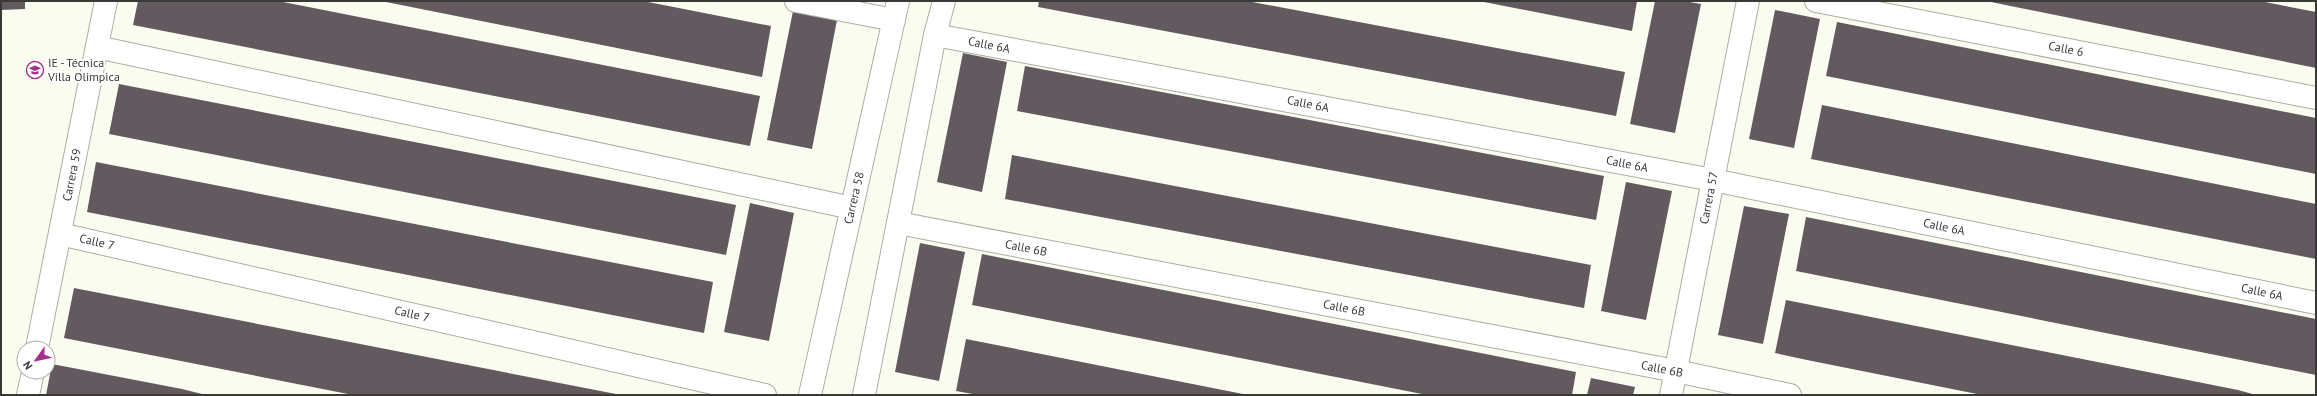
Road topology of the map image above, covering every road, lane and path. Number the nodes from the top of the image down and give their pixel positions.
1 (106, 1) edge
2 (796, 1) edge
3 (944, 1) edge
4 (1748, 1) edge
5 (1816, 1) edge
6 (896, 11) edge
7 (935, 35) junction
8 (97, 47) junction
9 (2316, 98) edge
10 (1713, 180) junction
11 (852, 208) junction
12 (898, 224) junction
13 (60, 234) junction
14 (2316, 304) edge
15 (39, 340) edge
16 (1676, 371) junction
17 (31, 380) edge
18 (28, 395) edge
19 (765, 395) edge
20 (810, 395) edge
21 (864, 395) edge
22 (1671, 395) edge
23 (1790, 395) edge

1 - 8 street, Carrera 59
2 - 6 street
3 - 7 street
4 - 10 street, Carrera 57
5 - 9 street, Calle 6
6 - 11 street, Carrera 58
7 - 10 street, Calle 6A
7 - 12 street
8 - 11 street
8 - 13 street, Carrera 59
10 - 14 street, Calle 6A
10 - 16 street, Carrera 57
11 - 20 street, Carrera 58
12 - 16 street, Calle 6B
12 - 21 street
13 - 15 street, Carrera 59
13 - 19 street, Calle 7
16 - 22 street, Carrera 57
16 - 23 street, Calle 6B
17 - 18 street

